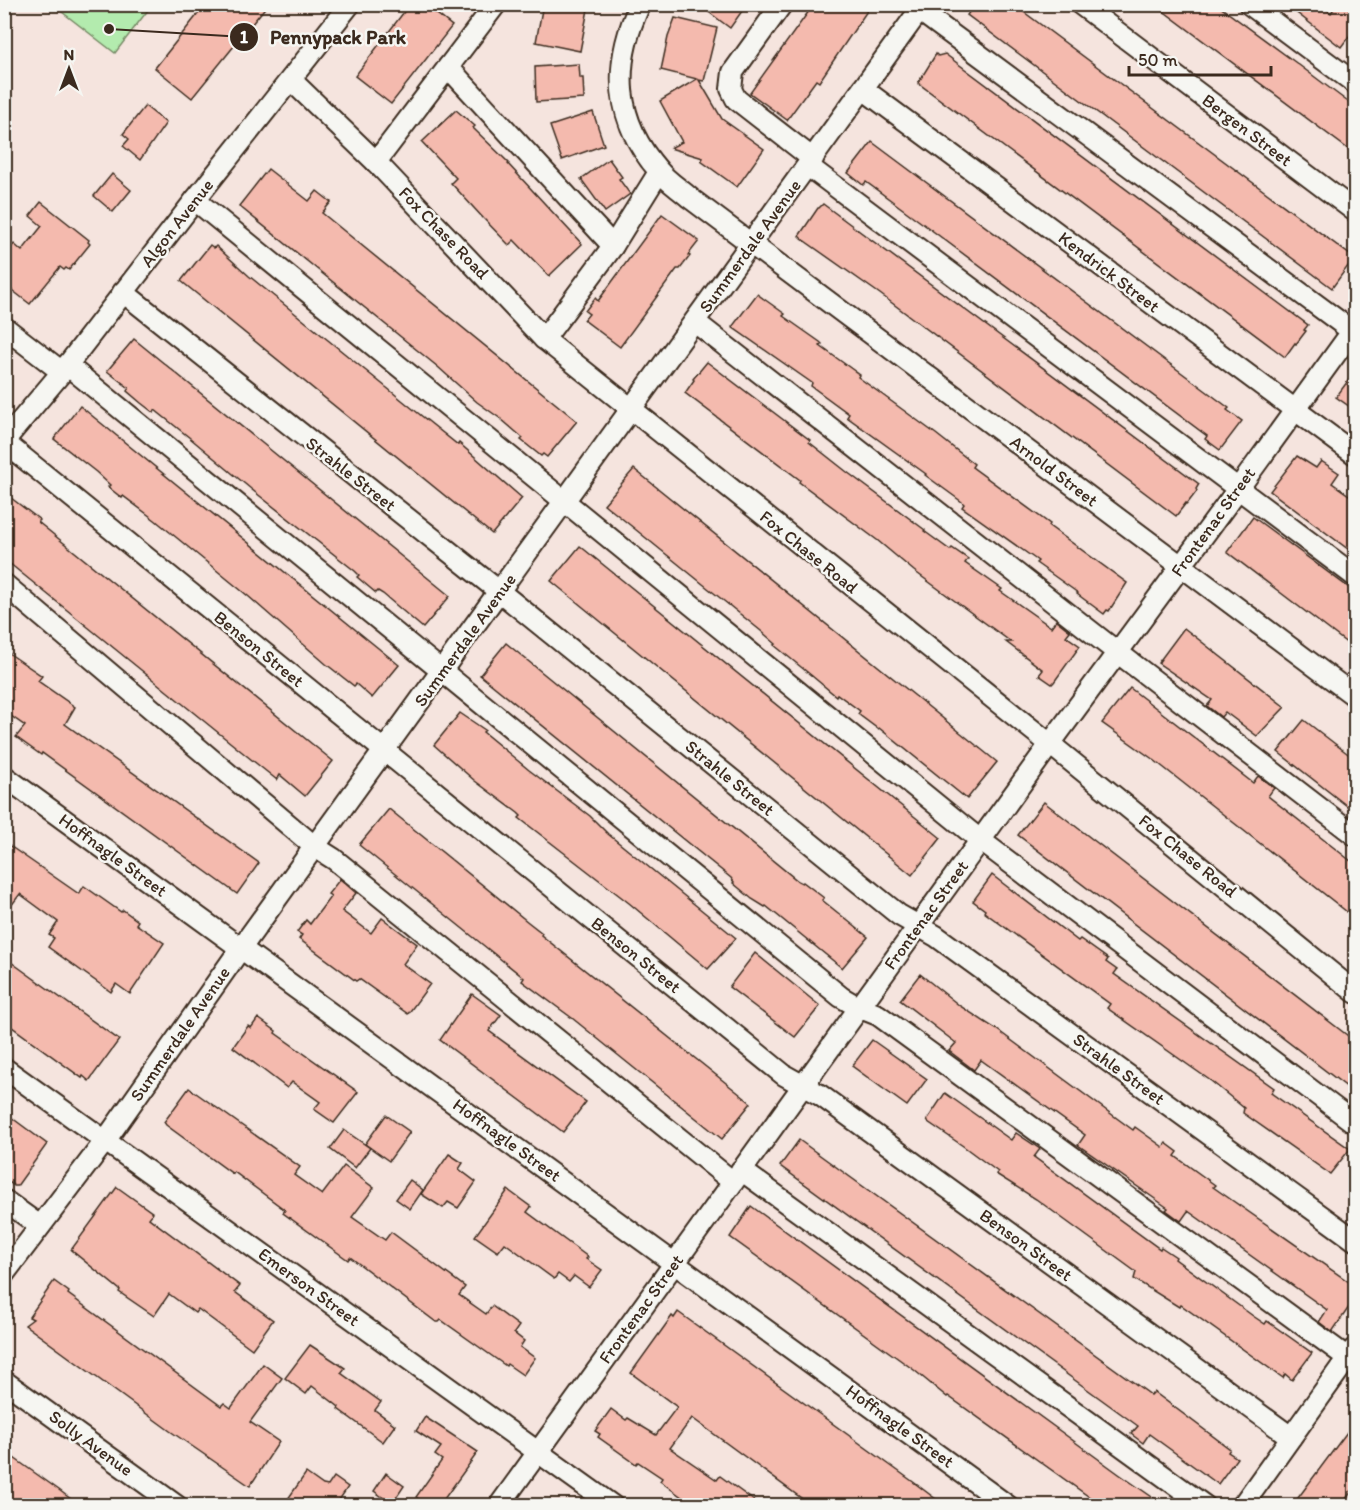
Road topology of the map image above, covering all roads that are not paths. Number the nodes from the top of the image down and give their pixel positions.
1 (350, 4) edge
2 (496, 4) edge
3 (640, 4) edge
4 (782, 4) edge
5 (1080, 4) edge
6 (1249, 4) edge
7 (922, 8) edge
8 (448, 67) junction
9 (291, 80) junction
10 (1356, 84) edge
11 (863, 89) junction
12 (376, 162) junction
13 (811, 163) junction
14 (659, 172) junction
15 (195, 200) junction
16 (1356, 212) edge
17 (753, 244) junction
18 (613, 246) junction
19 (123, 292) junction
20 (695, 322) junction
21 (4, 327) edge
22 (1354, 330) edge
23 (544, 339) junction
24 (64, 369) junction
25 (631, 409) junction
26 (1295, 410) junction
27 (4, 442) edge
28 (1356, 455) edge
29 (1238, 489) junction
30 (565, 503) junction
31 (1181, 566) junction
32 (1356, 577) edge
33 (4, 584) edge
34 (500, 592) junction
35 (1117, 652) junction
36 (442, 673) junction
37 (1356, 697) edge
38 (1050, 744) junction
39 (384, 751) junction
40 (4, 776) edge
41 (1356, 836) edge
42 (980, 840) junction
43 (315, 848) junction
44 (917, 927) junction
45 (241, 948) junction
46 (1356, 993) edge
47 (858, 1007) junction
48 (4, 1068) edge
49 (803, 1086) junction
50 (1356, 1124) edge
51 (105, 1141) junction
52 (737, 1176) junction
53 (4, 1200) edge
54 (40, 1226) junction
55 (1356, 1240) edge
56 (675, 1262) junction
57 (4, 1274) edge
58 (1352, 1352) edge
59 (4, 1381) edge
60 (1291, 1437) junction
61 (538, 1451) junction
62 (177, 1506) edge
63 (499, 1506) edge
64 (613, 1506) edge
65 (1008, 1506) edge
66 (1205, 1506) edge
67 (1242, 1506) edge

1 - 9 street, Algon Avenue
2 - 8 street
3 - 14 street, Arnold Street
4 - 13 street
5 - 16 street, Bergen Street
6 - 10 street
7 - 11 street, Summerdale Avenue
7 - 22 street
8 - 12 street
8 - 18 street
9 - 12 street, Fox Chase Road
9 - 15 street, Algon Avenue
11 - 13 street, Summerdale Avenue
11 - 26 street, Kendrick Street
12 - 23 street, Fox Chase Road
13 - 17 street, Summerdale Avenue
13 - 29 street
14 - 17 street, Arnold Street
14 - 18 street
15 - 19 street, Algon Avenue
15 - 30 street
17 - 20 street, Summerdale Avenue
17 - 31 street, Arnold Street
18 - 23 street
19 - 24 street, Algon Avenue
19 - 34 street, Strahle Street
20 - 25 street, Summerdale Avenue
20 - 35 street
21 - 24 street
22 - 26 street, Frontenac Street
23 - 25 street, Fox Chase Road
24 - 27 street, Algon Avenue
24 - 36 street
25 - 30 street, Summerdale Avenue
25 - 38 street, Fox Chase Road
26 - 28 street, Kendrick Street
26 - 29 street, Frontenac Street
27 - 39 street, Benson Street
29 - 31 street, Frontenac Street
29 - 32 street
30 - 34 street, Summerdale Avenue
30 - 42 street
31 - 35 street, Frontenac Street
31 - 37 street, Arnold Street
33 - 43 street
34 - 36 street, Summerdale Avenue
34 - 44 street, Strahle Street
35 - 38 street, Frontenac Street
35 - 41 street
36 - 39 street, Summerdale Avenue
36 - 47 street
38 - 42 street, Frontenac Street
38 - 46 street, Fox Chase Road
39 - 43 street, Summerdale Avenue
39 - 49 street, Benson Street
40 - 45 street, Hoffnagle Street
42 - 44 street, Frontenac Street
42 - 50 street
43 - 45 street, Summerdale Avenue
43 - 52 street
44 - 47 street, Frontenac Street
44 - 55 street, Strahle Street
45 - 51 street, Summerdale Avenue
45 - 56 street, Hoffnagle Street
47 - 49 street, Frontenac Street
47 - 58 street
48 - 51 street, Emerson Street
49 - 52 street, Frontenac Street
49 - 60 street, Benson Street
51 - 54 street, Summerdale Avenue
51 - 61 street, Emerson Street
52 - 56 street, Frontenac Street
52 - 66 street
53 - 54 street
54 - 57 street, Summerdale Avenue
56 - 61 street, Frontenac Street
56 - 65 street, Hoffnagle Street
58 - 60 street
59 - 62 street, Solly Avenue
60 - 67 street
61 - 63 street, Frontenac Street
61 - 64 street, Emerson Street

